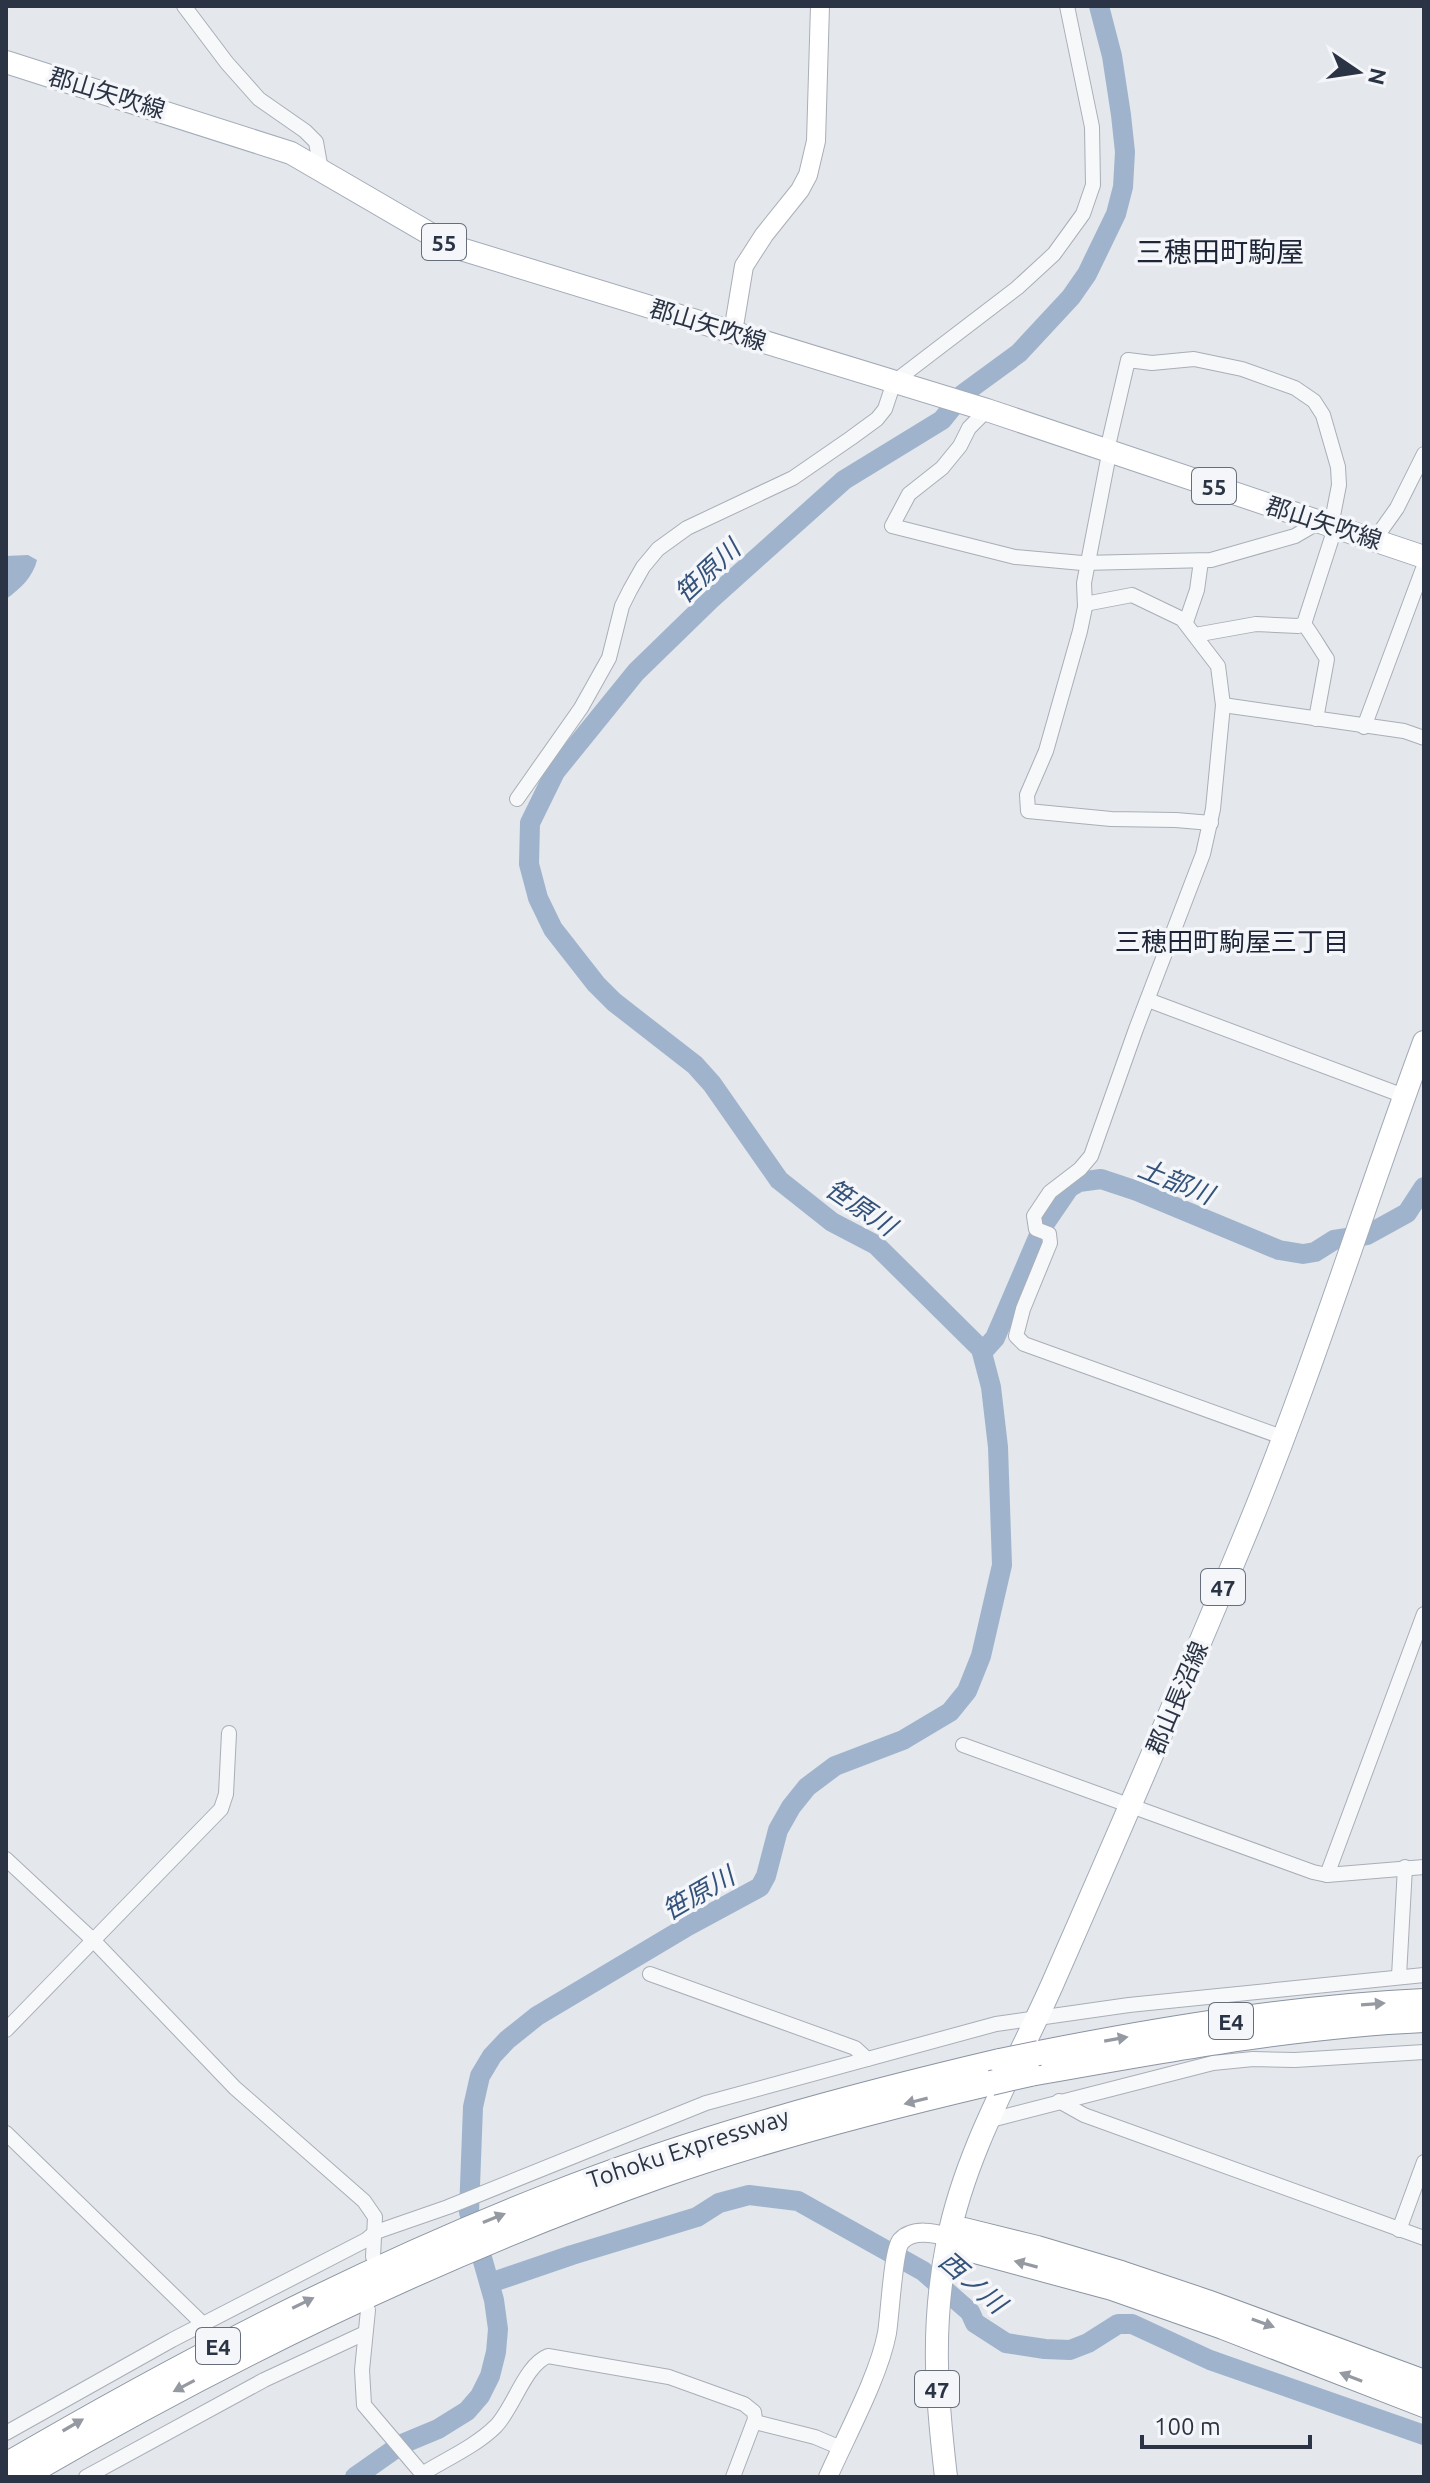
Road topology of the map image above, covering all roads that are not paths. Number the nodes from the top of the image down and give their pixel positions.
1 (184, 6) edge
2 (820, 6) edge
3 (1067, 6) edge
4 (6, 62) edge
5 (321, 170) junction
6 (733, 332) junction
7 (897, 383) junction
8 (984, 410) junction
9 (1109, 450) junction
10 (1424, 454) edge
11 (1328, 525) junction
12 (1375, 539) junction
13 (1424, 557) edge
14 (1201, 561) junction
15 (1087, 562) junction
16 (1424, 566) edge
17 (1085, 604) junction
18 (1304, 624) junction
19 (1191, 628) junction
20 (1223, 705) junction
21 (1316, 719) junction
22 (1364, 727) junction
23 (1424, 738) edge
24 (517, 799) dead end
25 (1211, 823) junction
26 (1148, 1000) junction
27 (1424, 1042) edge
28 (1404, 1096) junction
29 (1282, 1437) junction
30 (1424, 1614) edge
31 (229, 1733) dead end
32 (963, 1745) dead end
33 (1132, 1805) junction
34 (6, 1859) edge
35 (1405, 1867) junction
36 (1424, 1867) edge
37 (1327, 1875) junction
38 (93, 1940) junction
39 (650, 1974) dead end
40 (1424, 1975) edge
41 (1399, 1976) junction
42 (1424, 2001) edge
43 (1038, 2017) junction
44 (1424, 2020) edge
45 (6, 2030) edge
46 (1424, 2052) edge
47 (867, 2059) junction
48 (1035, 2063) junction
49 (996, 2072) junction
50 (1059, 2101) junction
51 (991, 2120) junction
52 (6, 2133) edge
53 (1424, 2162) edge
54 (1399, 2230) junction
55 (376, 2232) junction
56 (958, 2238) junction
57 (1424, 2238) edge
58 (373, 2257) dead end
59 (944, 2306) junction
60 (368, 2310) dead end
61 (204, 2325) junction
62 (365, 2333) junction
63 (1424, 2382) edge
64 (1424, 2405) edge
65 (755, 2422) junction
66 (6, 2433) edge
67 (841, 2448) junction
68 (6, 2465) edge
69 (422, 2474) edge
70 (22, 2477) edge
71 (86, 2477) edge
72 (733, 2477) edge
73 (828, 2477) edge
74 (946, 2477) edge
75 (961, 2477) edge

1 - 5 street
2 - 6 street
3 - 7 street
4 - 5 main road, 郡山矢吹線 / 55
5 - 6 main road, 郡山矢吹線 / 55
6 - 7 main road, 郡山矢吹線 / 55
7 - 8 main road, 郡山矢吹線 / 55
7 - 24 street
8 - 9 main road, 郡山矢吹線 / 55
8 - 15 street
9 - 11 main road, 郡山矢吹線 / 55
9 - 11 street
9 - 15 street
10 - 12 street
11 - 12 main road, 郡山矢吹線 / 55
11 - 14 street
11 - 18 street
12 - 13 main road, 郡山矢吹線 / 55
14 - 15 street
14 - 19 street
15 - 17 street
16 - 22 street
17 - 19 street
17 - 25 street
18 - 19 street
18 - 21 street
19 - 20 street
20 - 21 street
20 - 25 street
21 - 22 street
22 - 23 street
25 - 26 street
26 - 28 street
26 - 29 street
27 - 28 main road, 郡山長沼線 / 47
28 - 29 main road, 郡山長沼線 / 47
29 - 33 main road, 郡山長沼線 / 47
30 - 37 street
31 - 38 street
32 - 33 street
33 - 37 street
33 - 43 main road, 郡山長沼線 / 47
34 - 38 street
35 - 36 street
35 - 37 street
35 - 41 street
38 - 45 street
38 - 55 street
39 - 47 street
40 - 41 street
41 - 43 street
48 -> 42 highway, Tohoku Expressway / E4
43 - 47 street
43 - 51 main road, 郡山長沼線 / 47
44 - 48 highway, Tohoku Expressway / E4
46 - 50 street
47 - 55 street
48 - 49 highway, Tohoku Expressway / E4, bridge
68 -> 49 highway, Tohoku Expressway / E4
49 -> 70 highway, Tohoku Expressway / E4
50 - 51 street
50 - 54 street
51 - 56 main road, 郡山長沼線 / 47
52 - 61 street
53 - 54 street
54 - 57 street
55 - 58 street
55 - 61 street
56 - 59 main road, 郡山長沼線 / 47
56 -> 63 highway
64 -> 56 highway
56 - 67 street
59 - 74 main road, 郡山長沼線 / 47
59 - 75 main road, 郡山長沼線 / 47
60 - 62 street
61 - 66 street
62 - 69 street
62 - 71 street
65 - 67 street
65 - 69 street
65 - 72 street
67 - 73 street

